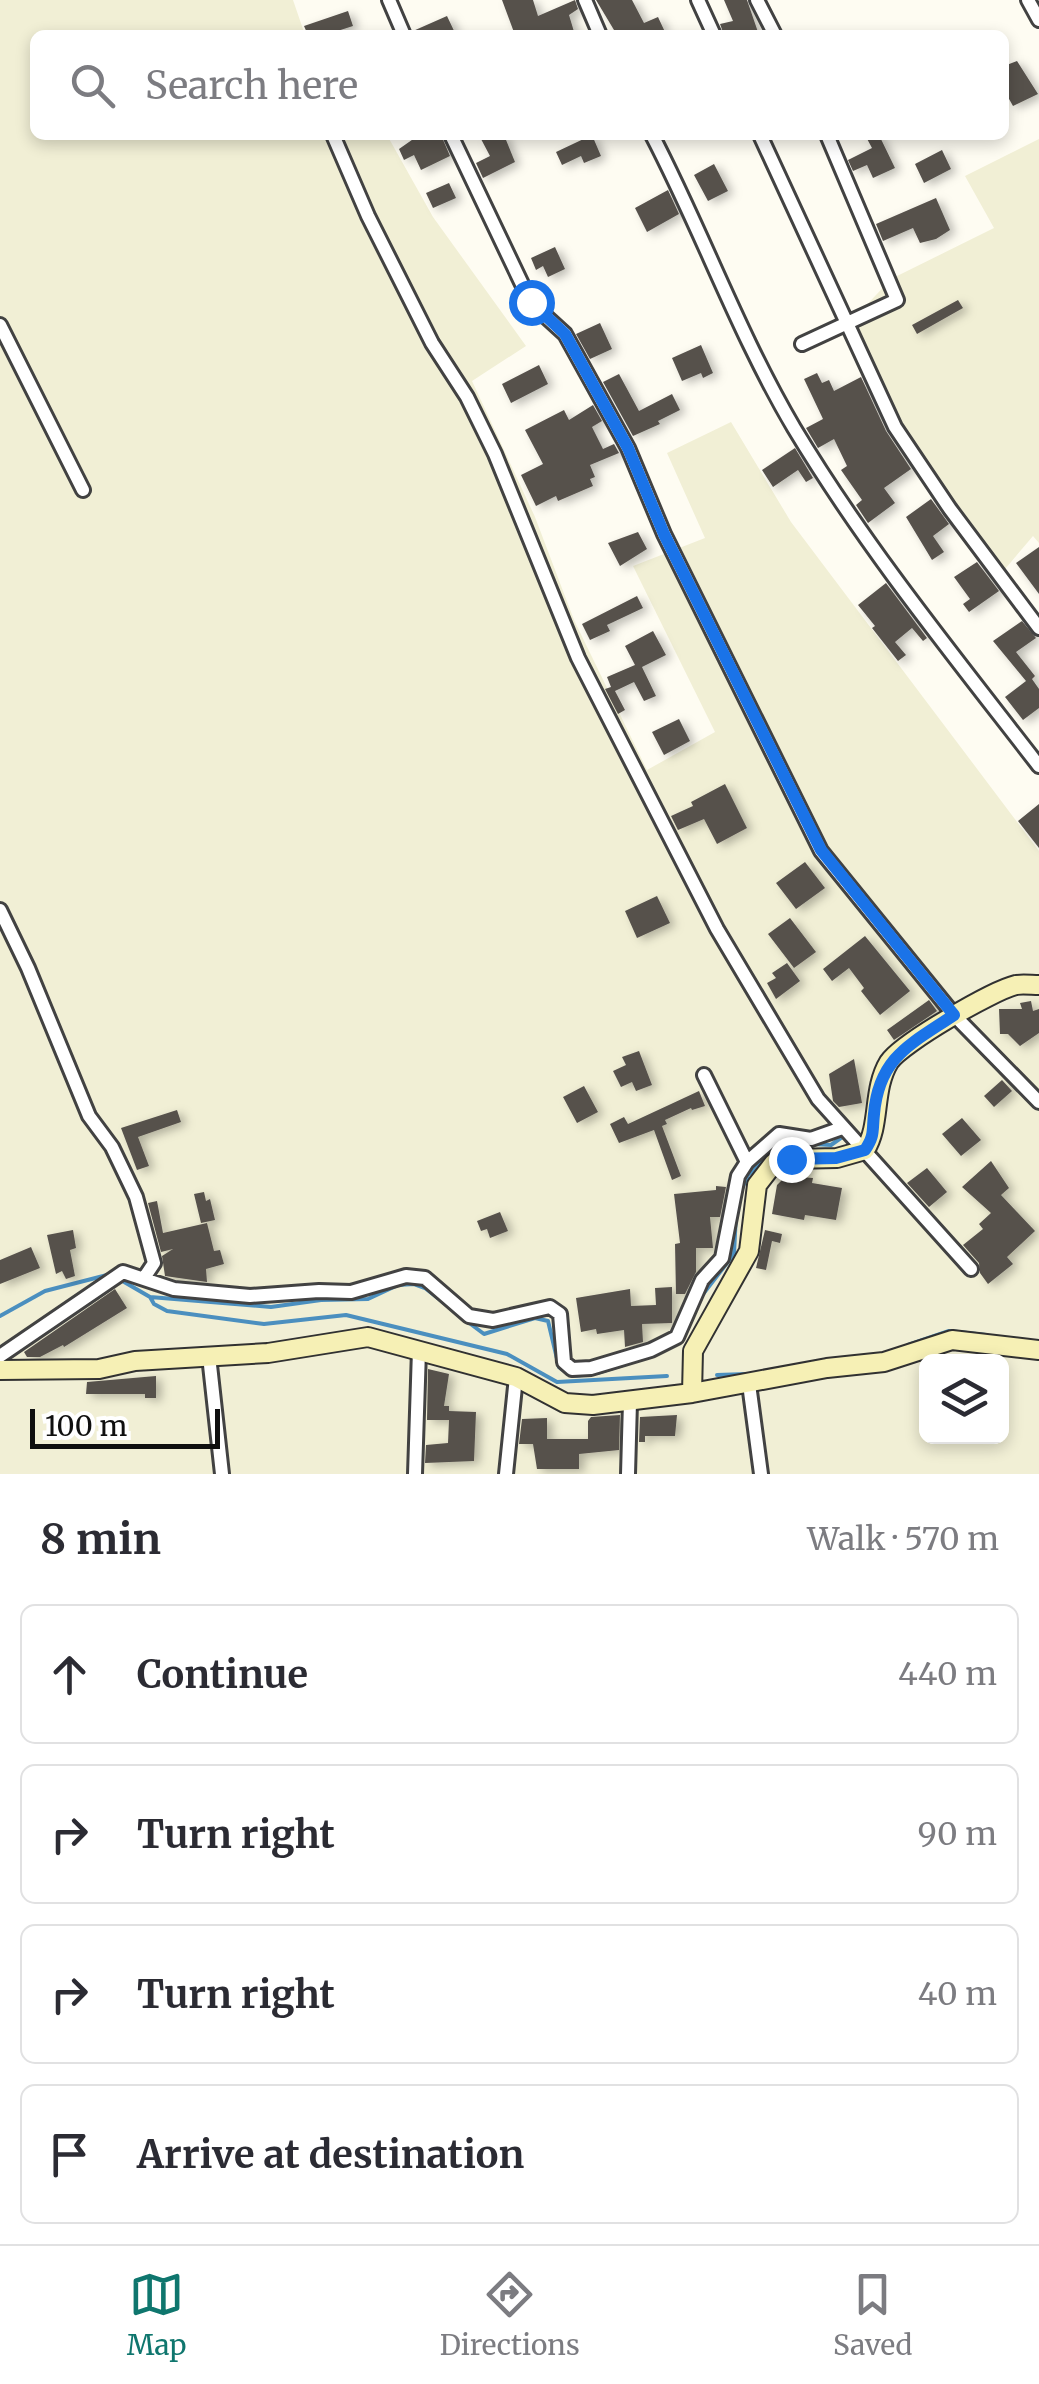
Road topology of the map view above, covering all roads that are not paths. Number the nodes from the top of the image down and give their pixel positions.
1 (389, 0) edge
2 (585, 0) edge
3 (698, 0) edge
4 (756, 0) edge
5 (1028, 0) edge
6 (1039, 20) edge
7 (402, 30) edge
8 (598, 30) edge
9 (712, 30) edge
10 (772, 30) edge
11 (335, 140) edge
12 (452, 140) edge
13 (655, 140) edge
14 (762, 140) edge
15 (830, 140) edge
16 (846, 321) junction
17 (0, 325) edge
18 (802, 344) dead end
19 (83, 490) dead end
20 (1039, 628) edge
21 (1039, 766) edge
22 (0, 910) edge
23 (1039, 985) edge
24 (954, 1015) junction
25 (704, 1076) dead end
26 (1039, 1102) edge
27 (842, 1128) junction
28 (865, 1150) junction
29 (748, 1162) junction
30 (971, 1269) dead end
31 (144, 1278) junction
32 (419, 1350) junction
33 (1039, 1350) edge
34 (0, 1356) edge
35 (209, 1356) junction
36 (0, 1370) edge
37 (516, 1377) junction
38 (749, 1384) junction
39 (692, 1393) junction
40 (630, 1402) junction
41 (222, 1474) edge
42 (415, 1474) edge
43 (506, 1474) edge
44 (628, 1474) edge
45 (761, 1474) edge

1 - 7 street
2 - 8 street
3 - 9 street
4 - 10 street
5 - 6 street
11 - 27 street
12 - 24 street
13 - 21 street
14 - 16 street
15 - 16 street
16 - 18 street
16 - 20 street
17 - 19 street
22 - 31 street
23 - 24 street
24 - 26 street
24 - 28 street
25 - 29 street
27 - 28 street
27 - 29 street
28 - 30 street
28 - 39 street
29 - 31 street
31 - 34 street
32 - 35 street
32 - 37 street
32 - 42 street
33 - 38 street
35 - 36 street
35 - 41 street
37 - 40 street
37 - 43 street
38 - 39 street
38 - 45 street
39 - 40 street
40 - 44 street

